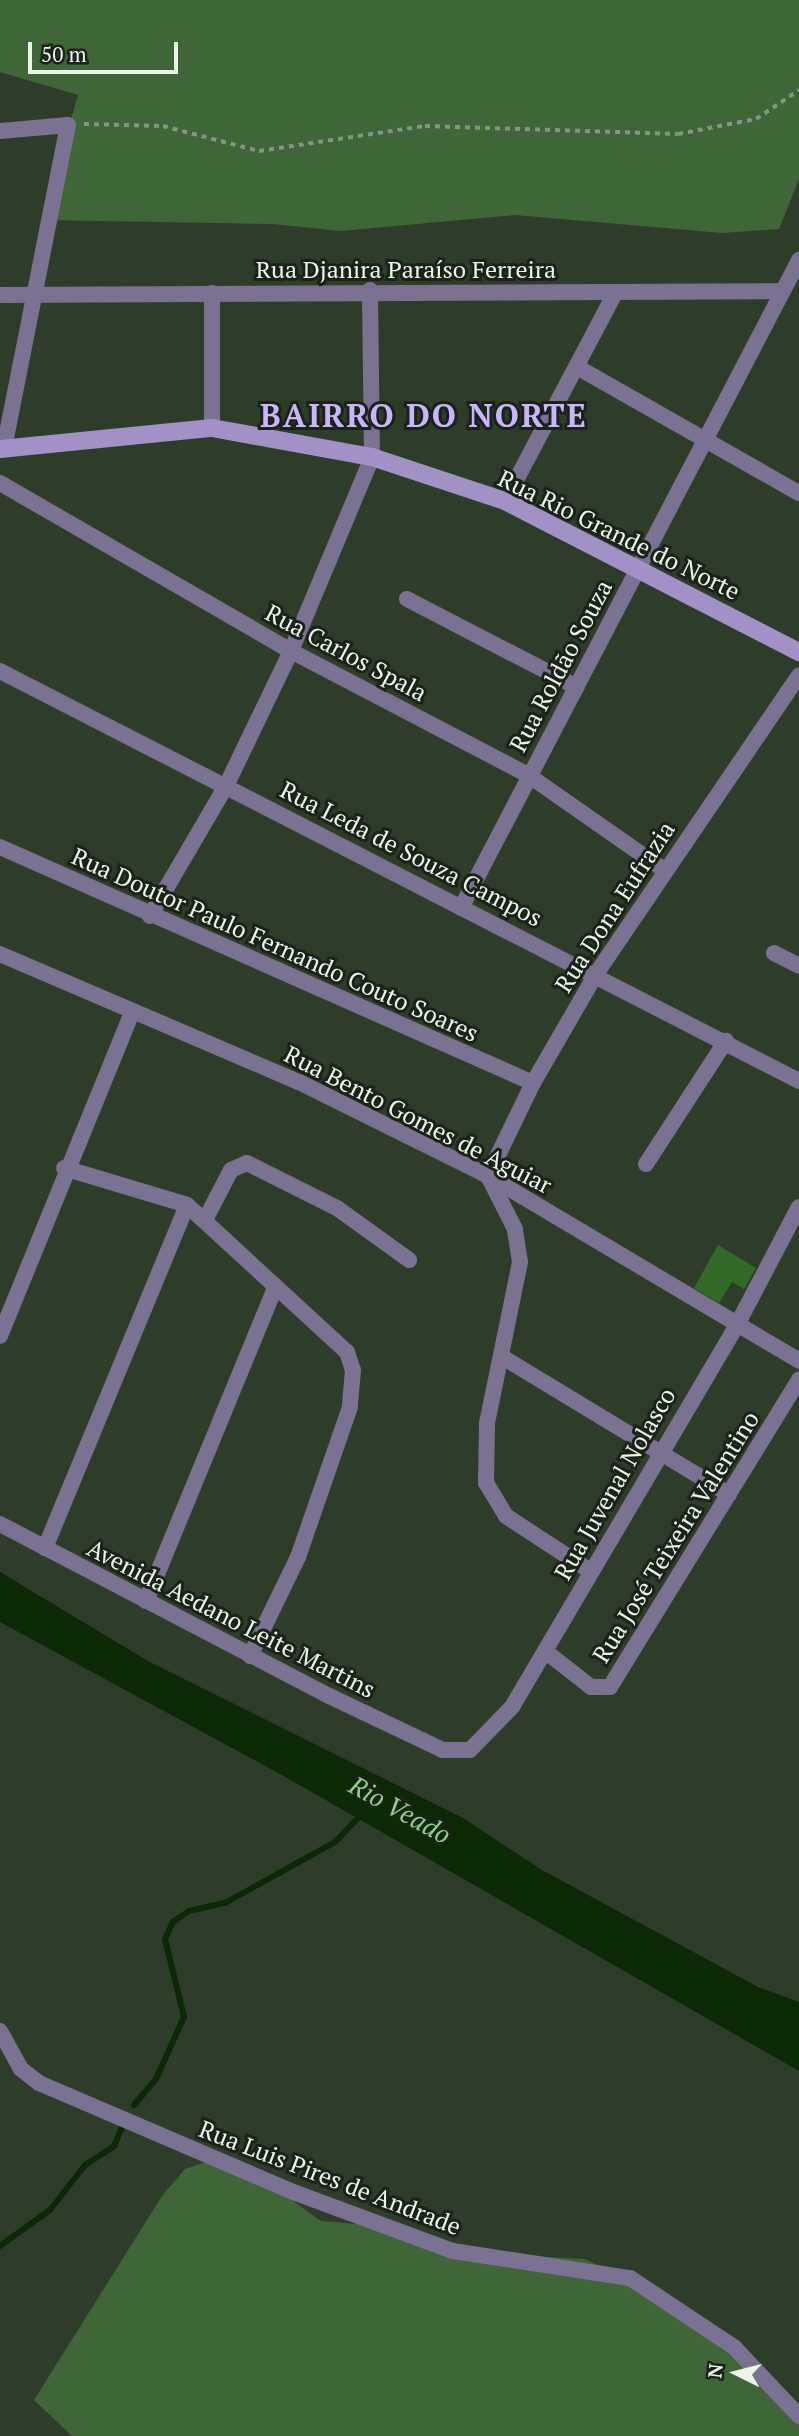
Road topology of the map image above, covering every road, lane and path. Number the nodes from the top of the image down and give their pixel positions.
1 (799, 90) edge
2 (68, 125) junction
3 (0, 131) edge
4 (799, 260) edge
5 (370, 290) junction
6 (779, 291) junction
7 (212, 293) junction
8 (615, 293) junction
9 (34, 294) junction
10 (0, 295) edge
11 (576, 367) junction
12 (212, 428) junction
13 (705, 439) junction
14 (2, 448) edge
15 (372, 457) junction
16 (0, 483) edge
17 (799, 493) edge
18 (505, 501) junction
19 (638, 570) junction
20 (407, 599) dead end
21 (291, 651) junction
22 (799, 652) edge
23 (0, 671) edge
24 (799, 675) edge
25 (577, 687) junction
26 (528, 775) junction
27 (227, 783) junction
28 (0, 847) edge
29 (664, 870) junction
30 (461, 908) junction
31 (150, 916) junction
32 (774, 953) dead end
33 (0, 954) edge
34 (799, 966) edge
35 (596, 974) junction
36 (132, 1012) junction
37 (726, 1041) junction
38 (799, 1080) edge
39 (533, 1083) junction
40 (646, 1164) dead end
41 (64, 1168) junction
42 (488, 1177) junction
43 (187, 1205) junction
44 (799, 1207) edge
45 (206, 1218) junction
46 (409, 1260) dead end
47 (274, 1291) junction
48 (738, 1323) junction
49 (0, 1336) edge
50 (504, 1358) junction
51 (799, 1361) edge
52 (799, 1380) edge
53 (660, 1452) junction
54 (729, 1493) junction
55 (0, 1524) edge
56 (45, 1548) junction
57 (590, 1571) junction
58 (146, 1601) junction
59 (545, 1651) junction
60 (250, 1656) junction
61 (443, 1751) joint
62 (0, 2031) edge
63 (799, 2416) edge

1 - 2 path
2 - 3 street
2 - 9 street
4 - 6 street, Rua Roldão Souza
5 - 7 street, Rua Djanira Paraíso Ferreira
5 - 8 street, Rua Djanira Paraíso Ferreira
5 - 15 street
6 - 8 street, Rua Djanira Paraíso Ferreira
6 - 13 street, Rua Roldão Souza
7 - 9 street, Rua Djanira Paraíso Ferreira
7 - 12 street
8 - 11 street
9 - 10 street, Rua Djanira Paraíso Ferreira
9 - 14 street
11 - 13 street
11 - 18 street
12 - 14 main road, Rua Rio Grande do Norte
12 - 15 main road, Rua Rio Grande do Norte
13 - 17 street
13 - 19 street, Rua Roldão Souza
15 - 18 main road, Rua Rio Grande do Norte
15 - 21 street
16 - 21 street, Rua Carlos Spala
18 - 19 main road, Rua Rio Grande do Norte
19 - 22 main road, Rua Rio Grande do Norte
19 - 25 street, Rua Roldão Souza
20 - 25 street
21 - 26 street, Rua Carlos Spala
21 - 27 street
23 - 27 street, Rua Leda de Souza Campos
24 - 29 street, Rua Dona Eufrazia
25 - 26 street, Rua Roldão Souza
26 - 29 street, Rua Carlos Spala
26 - 30 street, Rua Roldão Souza
27 - 30 street, Rua Leda de Souza Campos
27 - 31 street
28 - 31 street, Rua Doutor Paulo Fernando Couto Soares
29 - 35 street, Rua Dona Eufrazia
30 - 35 street, Rua Leda de Souza Campos
31 - 39 street, Rua Doutor Paulo Fernando Couto Soares
32 - 34 street
33 - 36 street, Rua Bento Gomes de Aguiar
35 - 37 street, Rua Leda de Souza Campos
35 - 39 street, Rua Dona Eufrazia
36 - 41 street
36 - 42 street, Rua Bento Gomes de Aguiar
37 - 38 street, Rua Leda de Souza Campos
37 - 40 street
39 - 42 street, Rua Dona Eufrazia
41 - 43 street
41 - 49 street
42 - 48 street, Rua Bento Gomes de Aguiar
42 - 50 street
43 - 45 street
43 - 56 street
44 - 48 street, Rua Juvenal Nolasco
45 - 46 street
45 - 47 street
47 - 58 street
47 - 60 street
48 - 51 street, Rua Bento Gomes de Aguiar
48 - 53 street, Rua Juvenal Nolasco
50 - 53 street
50 - 57 street
52 - 54 street, Rua José Teixeira Valentino
53 - 54 street
53 - 57 street, Rua Juvenal Nolasco
54 - 59 street, Rua José Teixeira Valentino
55 - 56 street, Avenida Aedano Leite Martins
56 - 58 street, Avenida Aedano Leite Martins
57 - 59 street, Rua Juvenal Nolasco
58 - 60 street, Avenida Aedano Leite Martins
59 - 61 street, Rua Juvenal Nolasco
60 - 61 street, Avenida Aedano Leite Martins
62 - 63 street, Rua Luis Pires de Andrade

